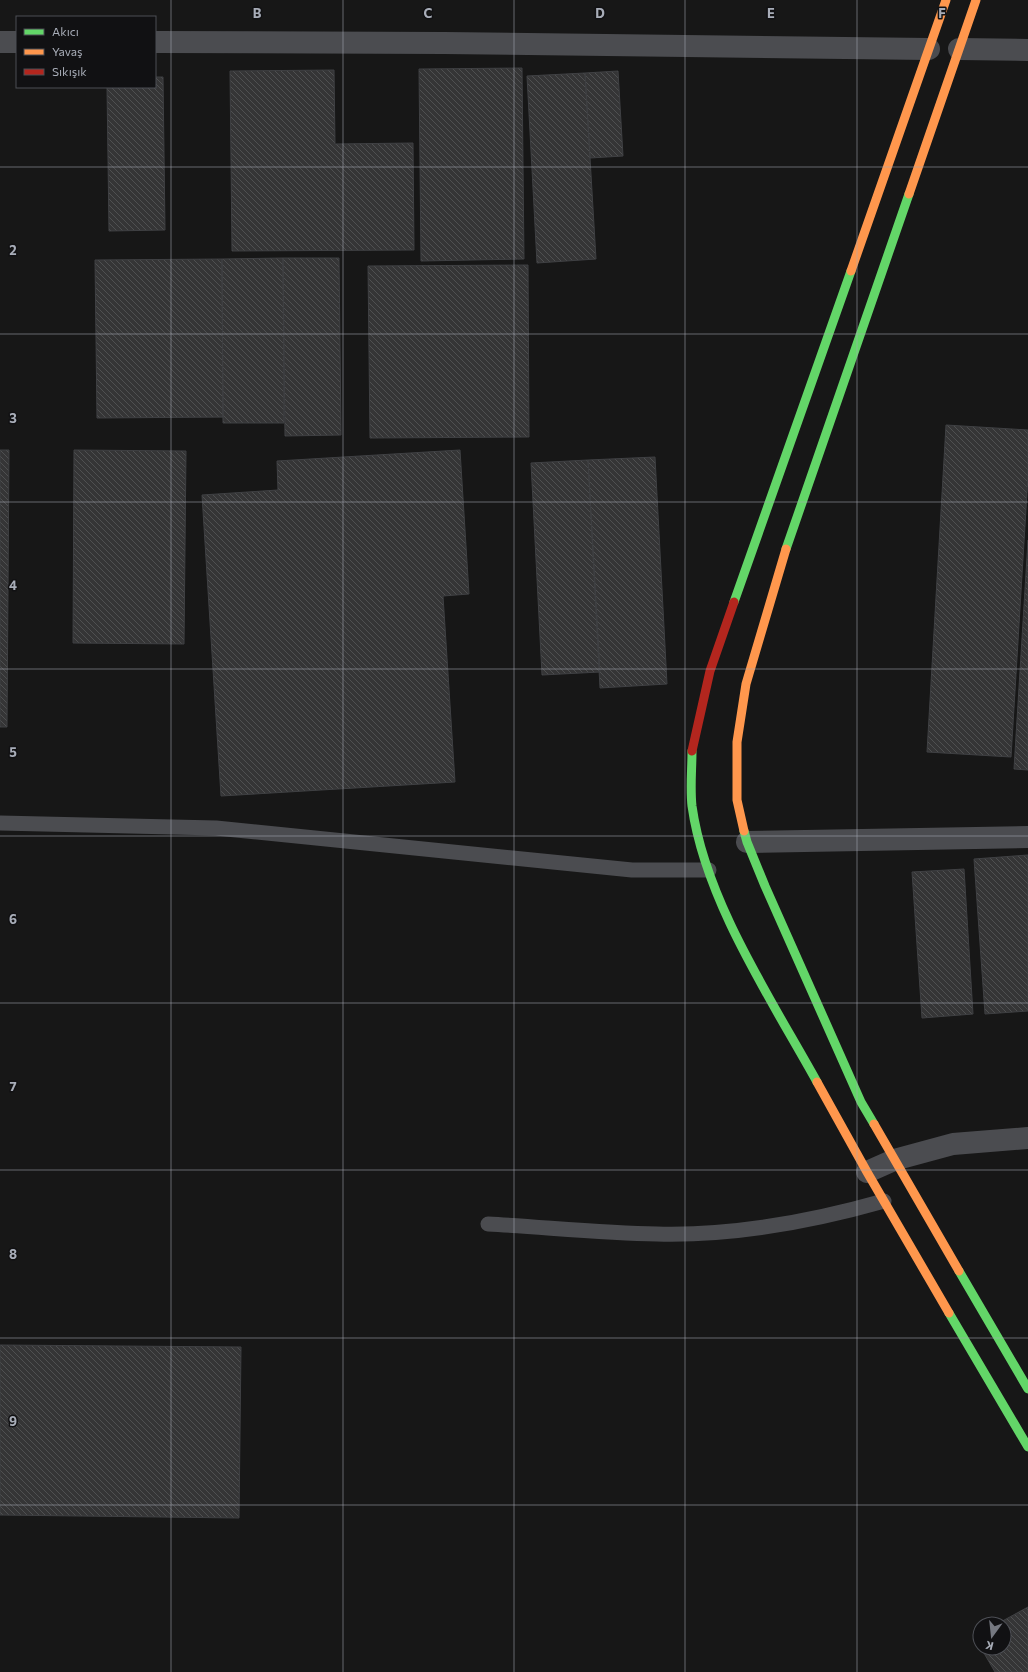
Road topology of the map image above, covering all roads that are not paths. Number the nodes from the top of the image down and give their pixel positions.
1 (946, 0) edge
2 (976, 0) edge
3 (0, 42) edge
4 (16, 42) edge
5 (156, 42) edge
6 (933, 49) junction
7 (955, 49) junction
8 (1028, 50) edge
9 (0, 823) edge
10 (1028, 837) edge
11 (747, 842) junction
12 (709, 870) junction
13 (1028, 1138) edge
14 (894, 1160) junction
15 (867, 1172) junction
16 (884, 1201) junction
17 (488, 1224) dead end
18 (1028, 1389) edge
19 (1028, 1447) edge

1 - 6 street
2 - 7 street
3 - 4 street
5 - 6 street
6 - 12 street
7 - 8 street
7 - 11 street
9 - 12 lane
10 - 11 street
11 - 14 street
12 - 15 street
13 - 14 street
14 - 15 street
14 - 18 street
15 - 16 street
16 - 17 lane
16 - 19 street

